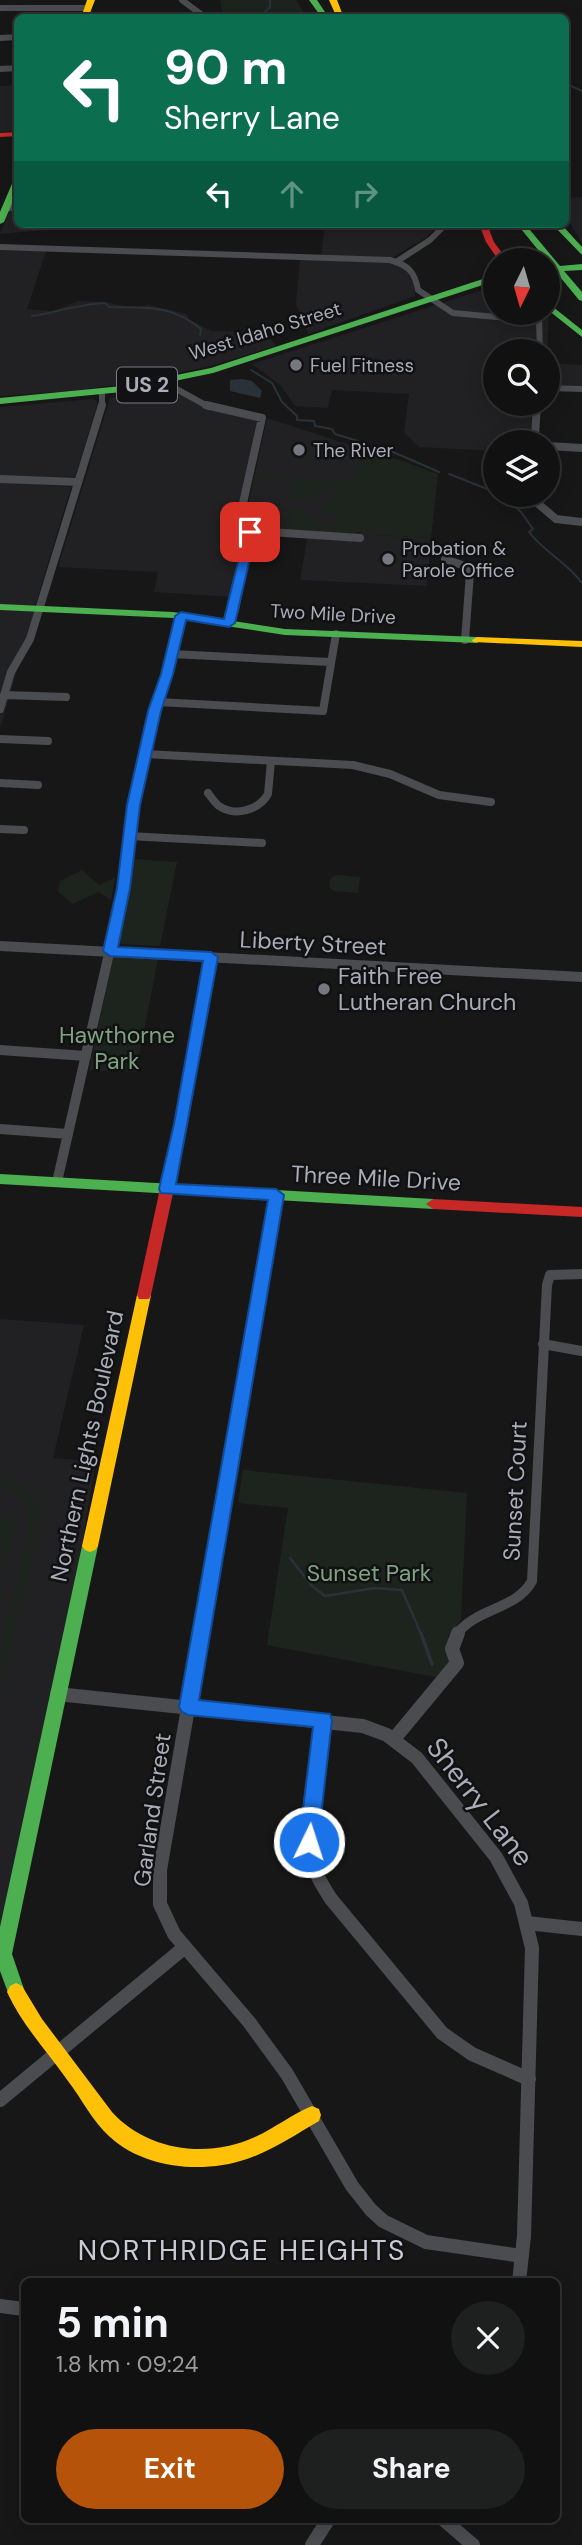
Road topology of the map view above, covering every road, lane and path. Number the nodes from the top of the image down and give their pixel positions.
1 (182, 0) edge
2 (325, 0) edge
3 (0, 8) edge
4 (88, 8) edge
5 (202, 14) edge
6 (336, 14) edge
7 (14, 190) edge
8 (6, 211) edge
9 (442, 228) edge
10 (485, 228) edge
11 (516, 228) edge
12 (524, 228) edge
13 (560, 228) edge
14 (0, 247) edge
15 (494, 248) edge
16 (533, 248) edge
17 (537, 248) edge
18 (582, 252) edge
19 (396, 262) junction
20 (560, 265) edge
21 (582, 267) edge
22 (562, 280) joint
23 (483, 282) edge
24 (429, 298) junction
25 (582, 298) edge
26 (582, 309) edge
27 (560, 316) edge
28 (582, 334) edge
29 (540, 339) edge
30 (168, 380) junction
31 (560, 388) edge
32 (582, 389) edge
33 (102, 392) junction
34 (0, 401) edge
35 (222, 407) junction
36 (560, 447) edge
37 (582, 448) edge
38 (0, 479) edge
39 (78, 482) junction
40 (539, 507) edge
41 (582, 522) edge
42 (250, 532) junction
43 (360, 538) dead end
44 (445, 559) dead end
45 (0, 607) edge
46 (40, 609) junction
47 (181, 616) junction
48 (229, 623) junction
49 (336, 634) junction
50 (465, 640) junction
51 (582, 644) edge
52 (172, 654) junction
53 (330, 663) junction
54 (4, 695) junction
55 (66, 697) dead end
56 (158, 702) junction
57 (0, 709) edge
58 (0, 739) edge
59 (48, 741) dead end
60 (145, 754) junction
61 (271, 761) junction
62 (0, 783) edge
63 (38, 785) dead end
64 (208, 793) dead end
65 (491, 802) dead end
66 (0, 829) edge
67 (23, 830) dead end
68 (128, 836) junction
69 (262, 843) dead end
70 (0, 946) edge
71 (110, 951) junction
72 (211, 957) junction
73 (582, 977) edge
74 (0, 1050) edge
75 (86, 1056) junction
76 (0, 1129) edge
77 (68, 1133) junction
78 (0, 1179) edge
79 (57, 1182) junction
80 (167, 1189) junction
81 (276, 1195) junction
82 (582, 1212) edge
83 (582, 1274) edge
84 (543, 1344) junction
85 (582, 1351) edge
86 (57, 1694) junction
87 (188, 1707) junction
88 (323, 1720) junction
89 (394, 1740) junction
90 (527, 1923) junction
91 (582, 1929) edge
92 (2, 1945) edge
93 (185, 1947) junction
94 (57, 2052) junction
95 (529, 2080) junction
96 (0, 2100) edge
97 (312, 2115) junction
98 (522, 2256) junction
99 (519, 2278) edge
100 (0, 2306) edge
101 (21, 2309) edge
102 (326, 2523) edge
103 (447, 2523) edge
104 (312, 2545) edge
105 (473, 2545) edge

1 - 5 street
2 - 6 main road
3 - 4 street
7 - 8 main road
9 - 19 street
10 - 15 main road
11 - 16 main road
12 - 17 main road
13 - 18 main road
14 - 19 street
19 - 24 street
20 - 21 main road
22 - 25 main road
22 - 26 main road
23 - 24 main road, West Idaho Street / US 2
24 - 29 street
24 - 30 main road, West Idaho Street / US 2
27 - 28 main road
30 - 33 main road, West Idaho Street / US 2
30 - 35 street
30 - 35 street
31 - 32 street
33 - 34 main road, West Idaho Street / US 2
33 - 39 street
35 - 42 street
36 - 37 street
38 - 39 street
39 - 46 street
40 - 41 street
42 - 43 street
42 - 48 street
44 - 50 street
45 - 46 main road, Two Mile Drive
46 - 47 main road, Two Mile Drive
46 - 54 street
47 - 48 main road, Two Mile Drive
47 - 52 street
48 - 49 main road, Two Mile Drive
49 - 50 main road, Two Mile Drive
49 - 53 street
50 - 51 main road, Two Mile Drive
52 - 53 street
52 - 56 street
53 - 56 street
54 - 55 street
54 - 57 street
56 - 60 street
58 - 59 street
60 - 61 street
60 - 68 street
61 - 64 street
61 - 65 street
62 - 63 street
66 - 67 street
68 - 69 street
68 - 71 street
70 - 71 street, Liberty Street
71 - 72 street, Liberty Street
71 - 75 street
72 - 73 street, Liberty Street
72 - 80 main road, Northern Lights Boulevard
74 - 75 street
75 - 77 street
76 - 77 street
77 - 79 street
78 - 79 main road, Three Mile Drive
79 - 80 main road, Three Mile Drive
80 - 81 main road, Three Mile Drive
80 - 86 main road, Northern Lights Boulevard
81 - 82 main road, Three Mile Drive
81 - 87 street, Garland Street
83 - 84 street
84 - 85 street
84 - 89 street, Sunset Court
86 - 87 street, Sherry Lane
86 - 92 main road, Northern Lights Boulevard
87 - 88 street, Sherry Lane
87 - 93 street, Garland Street
88 - 89 street, Sherry Lane
88 - 95 street
89 - 90 street, Sherry Lane
90 - 91 street
90 - 95 street, Sherry Lane
92 - 94 main road
93 - 94 street
93 - 97 street, Garland Street
94 - 96 street
94 - 97 main road
95 - 98 street, Sherry Lane
97 - 98 street, Garland Street
98 - 99 street, Sherry Lane
100 - 101 street
102 - 104 street
103 - 105 street

